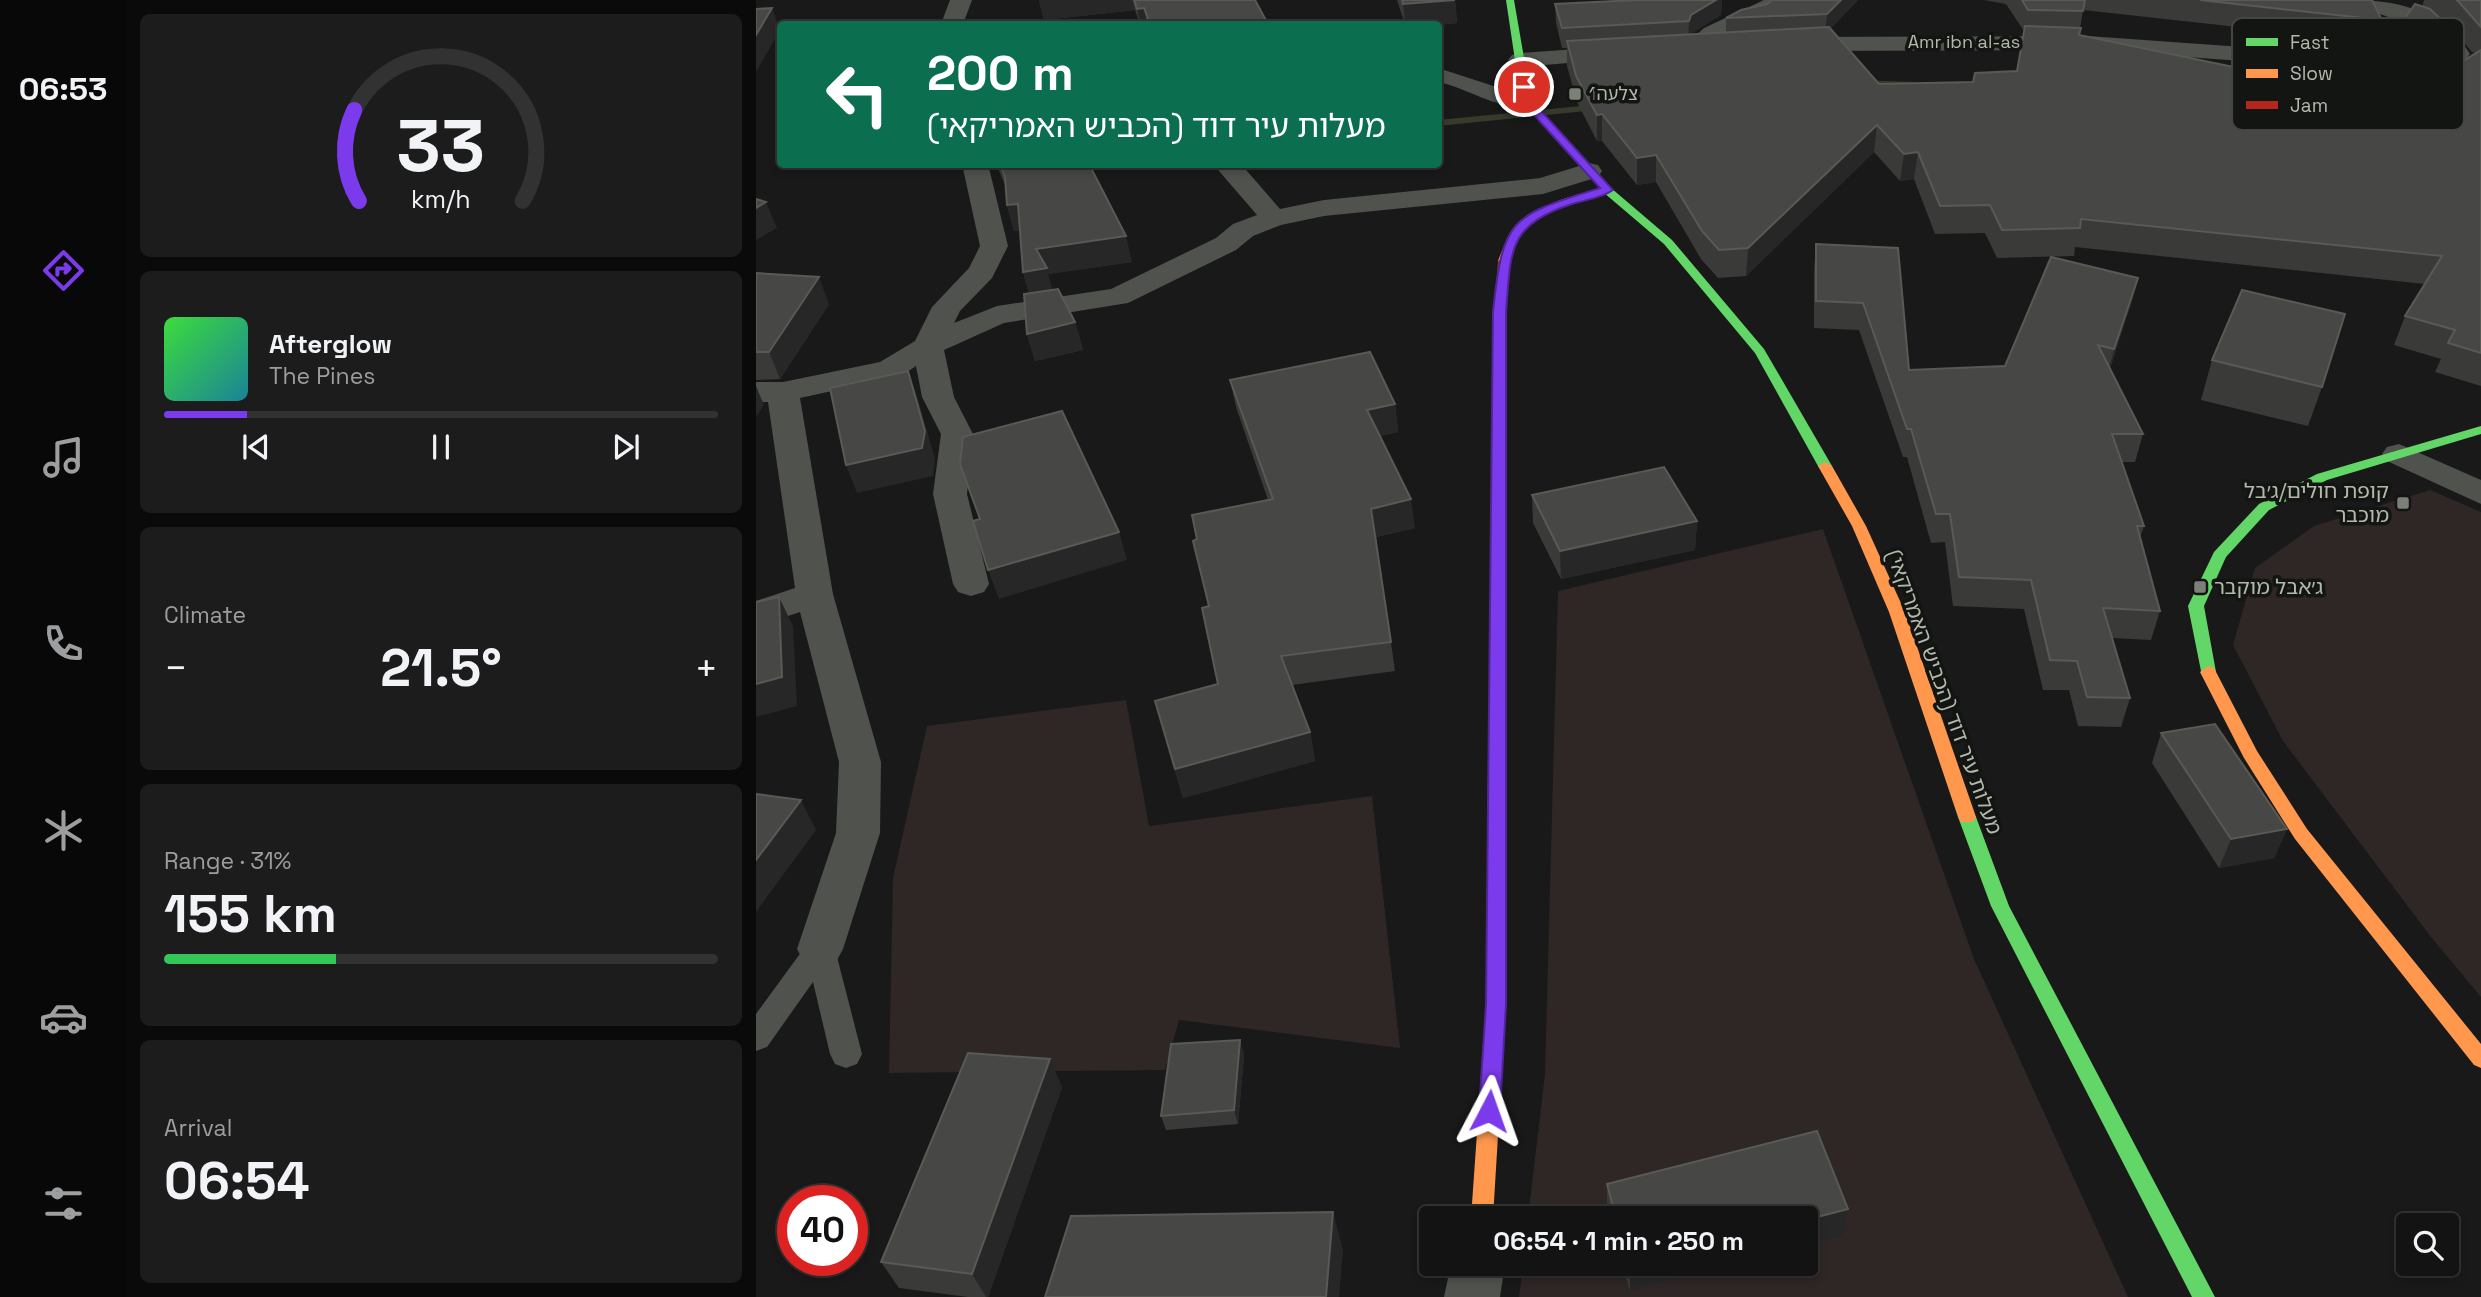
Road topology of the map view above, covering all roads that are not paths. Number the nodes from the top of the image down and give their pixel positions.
1 (961, 0) edge
2 (1510, 0) edge
3 (1798, 0) edge
4 (2364, 0) edge
5 (2417, 18) edge
6 (953, 21) edge
7 (1762, 45) edge
8 (1735, 46) edge
9 (1694, 47) junction
10 (1668, 49) edge
11 (1643, 51) edge
12 (2232, 53) edge
13 (1520, 60) junction
14 (1442, 76) edge
15 (1531, 101) junction
16 (976, 168) edge
17 (1230, 168) edge
18 (1598, 180) junction
19 (1274, 218) junction
20 (928, 346) junction
21 (770, 392) edge
22 (2481, 430) edge
23 (2399, 454) junction
24 (2481, 493) edge
25 (971, 584) dead end
26 (814, 594) junction
27 (756, 614) edge
28 (820, 949) junction
29 (756, 1038) edge
30 (846, 1054) dead end
31 (2481, 1059) edge
32 (1483, 1206) edge
33 (1476, 1276) edge
34 (1472, 1297) edge
35 (2204, 1297) edge

1 - 6 street
2 - 13 street, מעלות עיר דוד (הכביש האמריקאי)
3 - 9 street
4 - 5 street, Amr ibn al-as
7 - 12 street, Amr ibn al-as
8 - 9 street
9 - 10 street
11 - 13 street
13 - 15 street, מעלות עיר דוד (הכביש האמריקאי)
14 - 15 street
15 - 18 street, מעלות עיר דוד (הכביש האמריקאי)
16 - 20 street
17 - 19 street
18 - 19 street
18 - 32 street
18 - 35 street, מעלות עיר דוד (הכביש האמריקאי)
19 - 20 street
20 - 21 street
20 - 25 street
21 - 26 street
22 - 23 street
23 - 24 street
23 - 31 street
26 - 27 street
26 - 28 street
28 - 29 lane
28 - 30 lane
33 - 34 street

